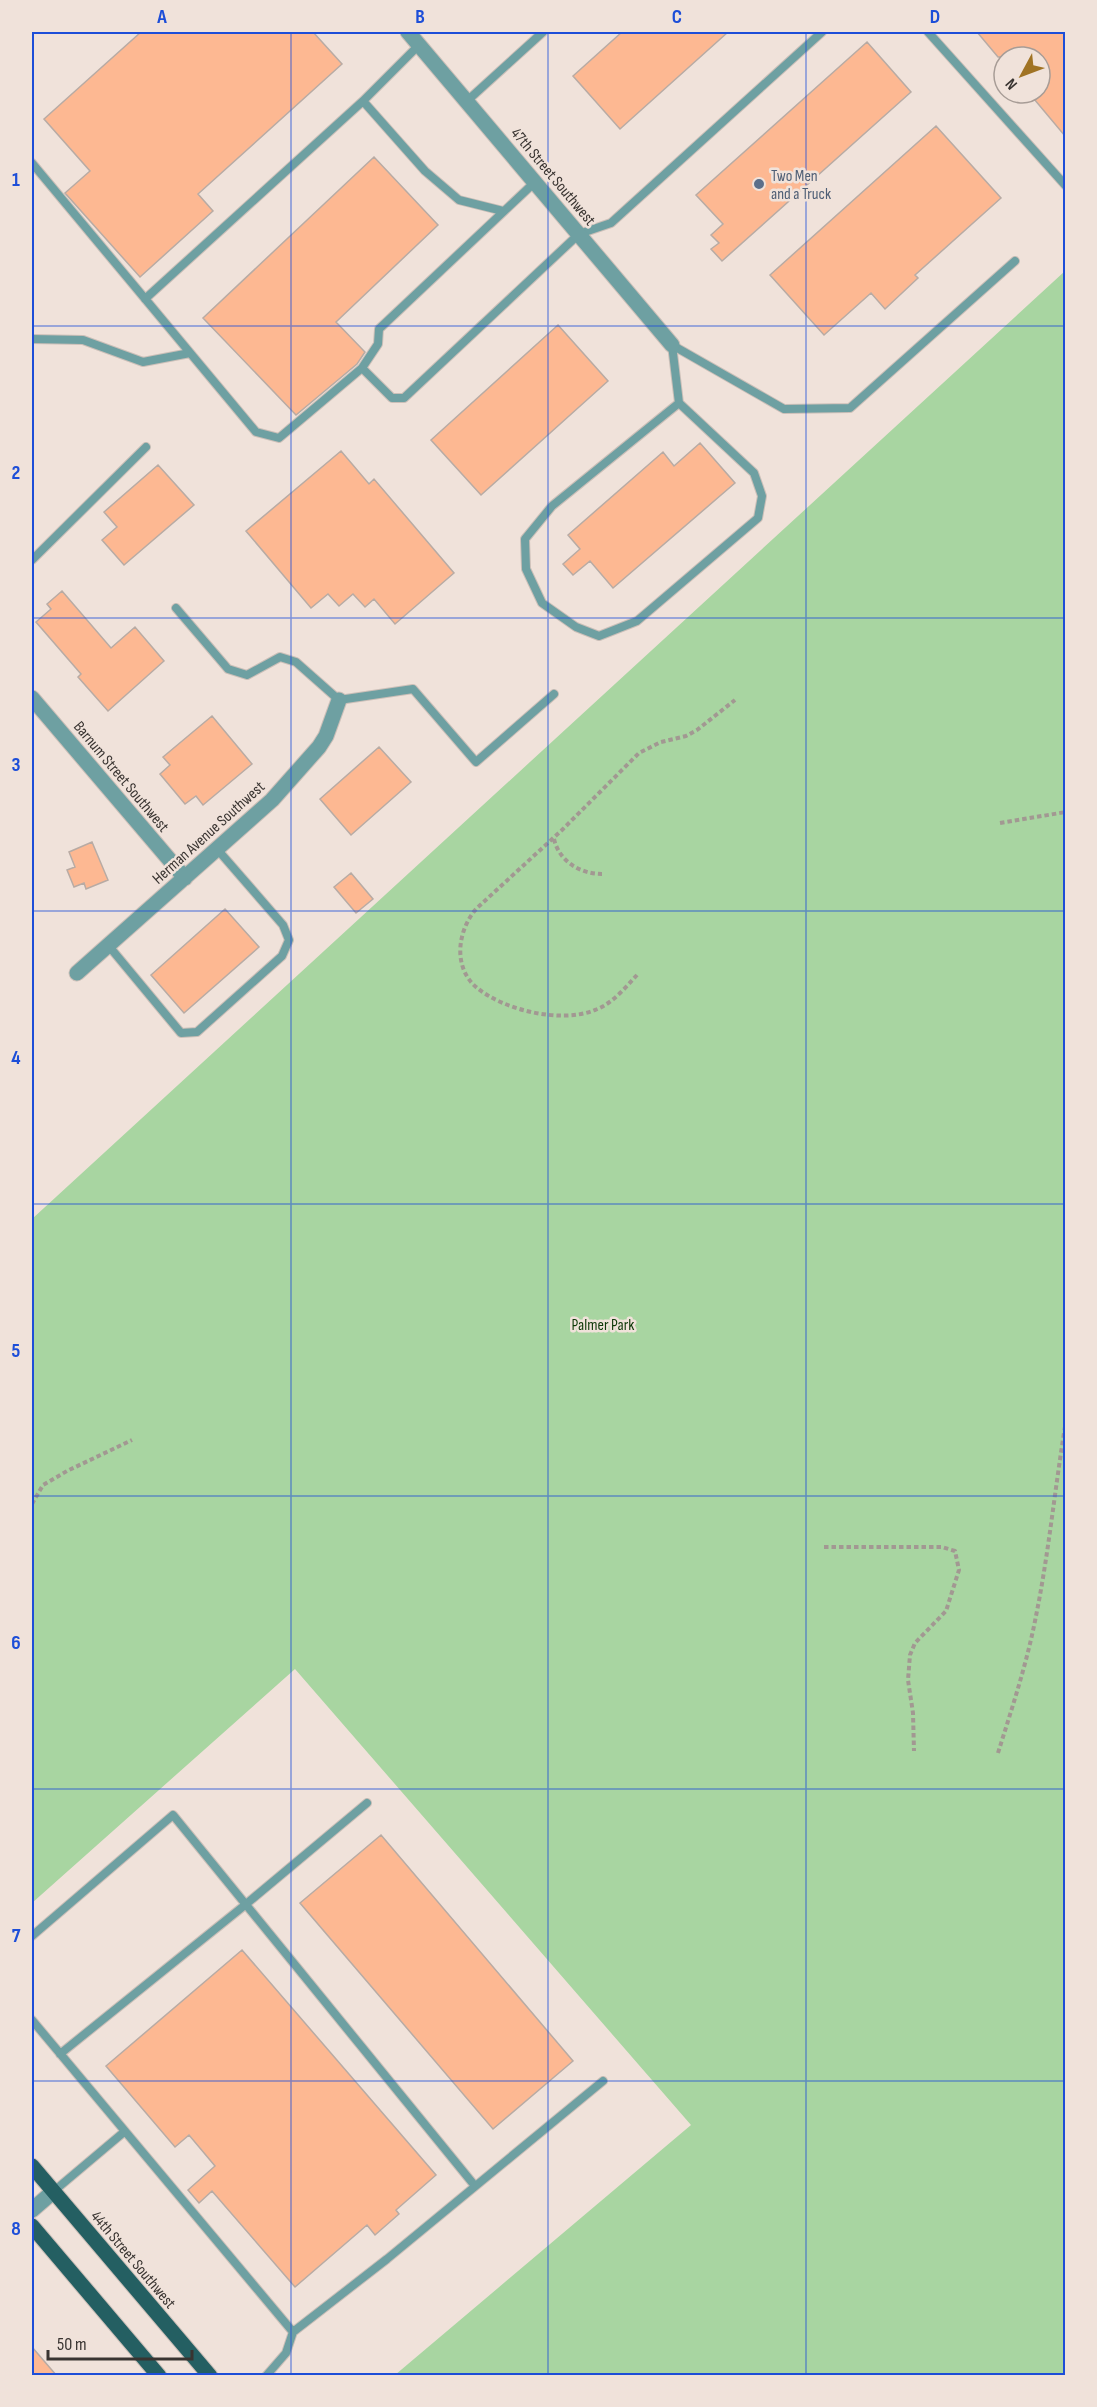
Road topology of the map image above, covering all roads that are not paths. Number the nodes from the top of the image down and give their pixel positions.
1 (408, 32) edge
2 (543, 32) edge
3 (822, 32) edge
4 (928, 32) edge
5 (419, 45) junction
6 (363, 100) junction
7 (467, 102) junction
8 (32, 163) edge
9 (535, 182) junction
10 (1065, 186) edge
11 (503, 212) junction
12 (579, 234) junction
13 (1015, 261) dead end
14 (145, 299) junction
15 (32, 339) edge
16 (672, 345) junction
17 (190, 353) junction
18 (362, 368) junction
19 (678, 403) junction
20 (146, 447) dead end
21 (32, 560) edge
22 (177, 608) dead end
23 (554, 694) dead end
24 (32, 698) edge
25 (339, 700) junction
26 (217, 849) junction
27 (185, 878) junction
28 (108, 945) junction
29 (77, 973) dead end
30 (367, 1803) dead end
31 (245, 1905) junction
32 (32, 1935) edge
33 (32, 2020) edge
34 (60, 2054) junction
35 (603, 2081) dead end
36 (124, 2132) junction
37 (32, 2166) edge
38 (475, 2186) junction
39 (54, 2191) junction
40 (32, 2210) edge
41 (32, 2226) edge
42 (293, 2332) junction
43 (159, 2376) edge
44 (210, 2376) edge
45 (266, 2376) edge

1 - 5 street, 47th Street Southwest
2 - 7 lane
3 - 12 lane
4 - 10 lane
5 - 6 lane
5 - 7 street, 47th Street Southwest
6 - 11 lane
6 - 14 lane
7 - 9 street, 47th Street Southwest
8 - 14 lane
9 - 11 lane
9 - 12 street, 47th Street Southwest
11 - 18 lane
12 - 16 street, 47th Street Southwest
12 - 18 lane
13 - 16 lane
14 - 17 lane
15 - 17 lane
16 - 19 lane
17 - 18 lane
19 - 19 lane
20 - 21 lane
22 - 25 lane
23 - 25 lane
24 - 27 street, Barnum Street Southwest
25 - 26 street, Herman Avenue Southwest
26 - 27 street, Herman Avenue Southwest
26 - 28 lane
27 - 28 street, Herman Avenue Southwest
28 - 29 street, Herman Avenue Southwest
30 - 31 lane
31 - 32 lane
31 - 34 lane
31 - 38 lane
33 - 34 lane
34 - 36 lane
35 - 38 lane
36 - 39 lane
36 - 42 lane
37 - 39 main road, 44th Street Southwest
38 - 42 lane
39 - 40 street
39 - 44 main road, 44th Street Southwest
41 - 43 main road
42 - 45 lane

